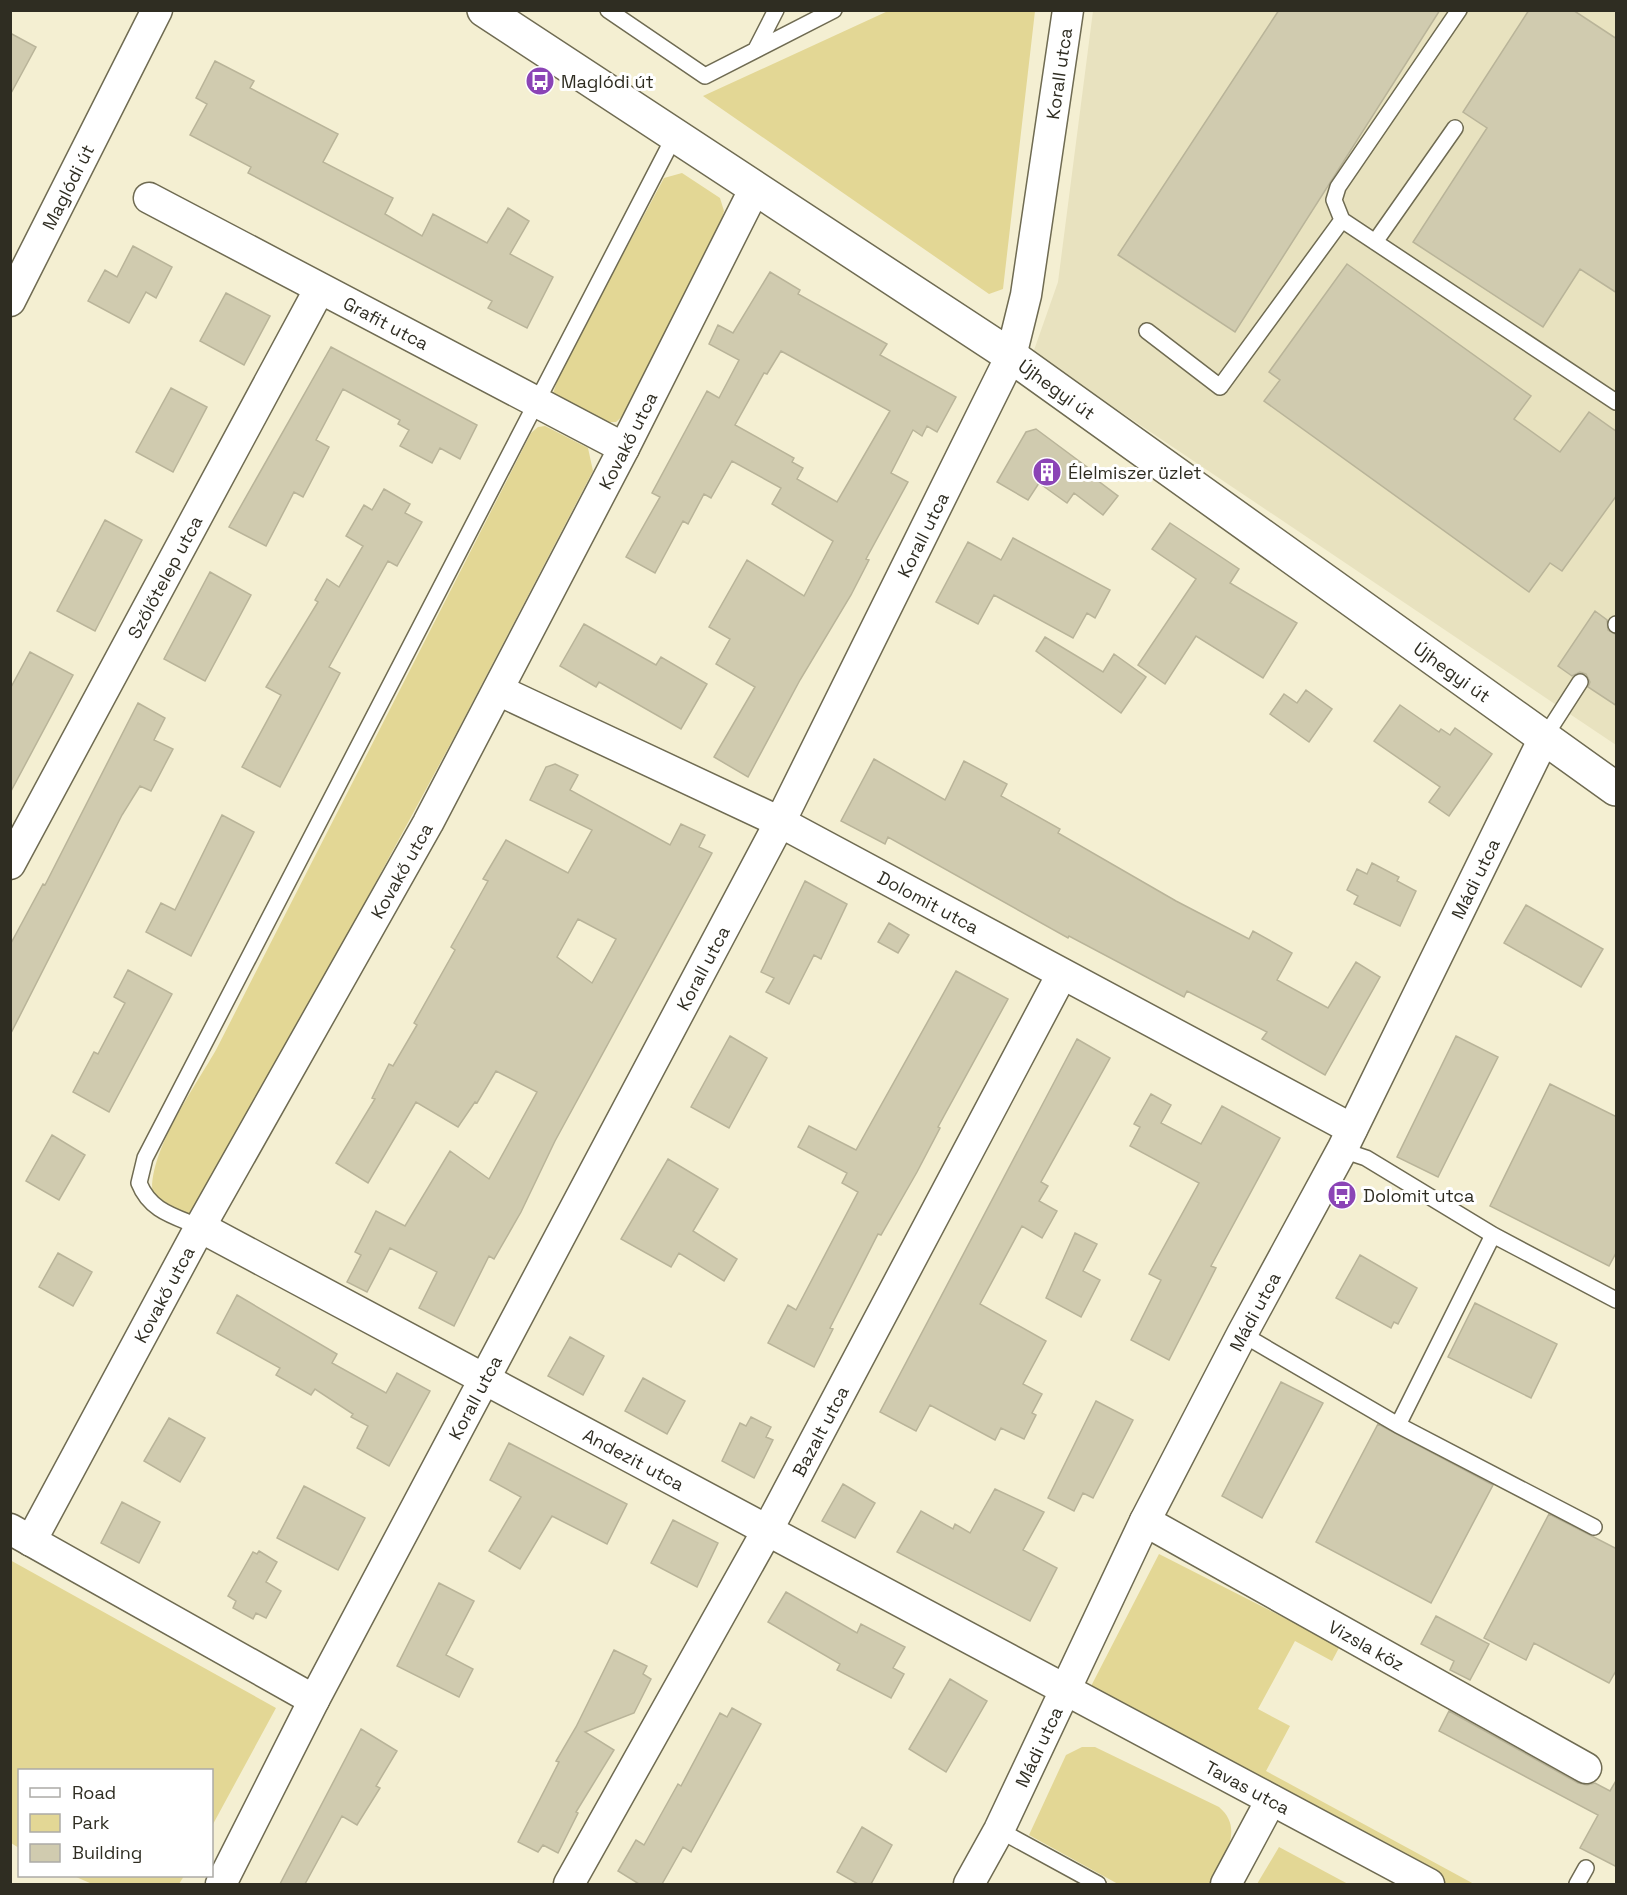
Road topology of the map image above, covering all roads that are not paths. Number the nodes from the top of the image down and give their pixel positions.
1 (158, 10) edge
2 (484, 10) edge
3 (608, 10) edge
4 (776, 10) edge
5 (834, 10) edge
6 (1068, 10) edge
7 (1459, 10) edge
8 (756, 49) junction
9 (1455, 128) dead end
10 (674, 137) junction
11 (754, 190) junction
12 (149, 198) dead end
13 (1342, 220) junction
14 (1375, 242) junction
15 (319, 290) junction
16 (10, 302) edge
17 (1147, 331) dead end
18 (1011, 356) junction
19 (1617, 402) edge
20 (535, 404) junction
21 (624, 448) junction
22 (1580, 682) dead end
23 (498, 690) junction
24 (1544, 738) junction
25 (1617, 789) edge
26 (780, 822) junction
27 (10, 864) edge
28 (1062, 974) junction
29 (1347, 1139) junction
30 (200, 1227) junction
31 (1493, 1235) junction
32 (1617, 1300) edge
33 (1242, 1334) junction
34 (482, 1380) junction
35 (1398, 1425) junction
36 (1145, 1521) junction
37 (1594, 1527) dead end
38 (767, 1531) junction
39 (21, 1535) edge
40 (1066, 1690) junction
41 (314, 1700) junction
42 (1586, 1768) dead end
43 (1271, 1800) junction
44 (999, 1830) junction
45 (1586, 1868) dead end
46 (221, 1884) edge
47 (569, 1884) edge
48 (969, 1884) edge
49 (1098, 1884) edge
50 (1226, 1884) edge
51 (1429, 1884) edge
52 (1577, 1884) edge

1 - 16 street, Maglódi út
2 - 10 street, Újhegyi út
3 - 8 lane
4 - 8 lane
5 - 8 lane
6 - 18 street, Korall utca
7 - 13 lane
9 - 14 lane
10 - 11 street, Újhegyi út
10 - 20 lane
11 - 18 street, Újhegyi út
11 - 21 street, Kovakő utca
12 - 15 street, Grafit utca
13 - 14 lane
13 - 17 lane
14 - 19 lane
15 - 20 street, Grafit utca
15 - 27 street, Szőlőtelep utca
18 - 24 street, Újhegyi út
18 - 26 street, Korall utca
20 - 21 street, Grafit utca
20 - 30 lane
21 - 23 street, Kovakő utca
22 - 24 lane
23 - 26 street, Dolomit utca
23 - 30 street, Kovakő utca
24 - 25 street, Újhegyi út
24 - 29 street, Mádi utca
26 - 28 street, Dolomit utca
26 - 34 street, Korall utca
28 - 29 street, Dolomit utca
28 - 38 street, Bazalt utca
29 - 31 lane
29 - 33 street, Mádi utca
30 - 34 street, Andezit utca
30 - 39 street, Kovakő utca
31 - 32 lane
31 - 35 lane
33 - 35 lane
33 - 36 street, Mádi utca
34 - 38 street, Andezit utca
34 - 41 street, Korall utca
35 - 37 lane
36 - 40 street, Mádi utca
36 - 42 street, Vizsla köz
38 - 40 street, Andezit utca
38 - 47 street, Bazalt utca
39 - 41 street
40 - 43 street, Tavas utca
40 - 44 street, Mádi utca
41 - 46 street, Korall utca
43 - 50 street
43 - 51 street, Tavas utca
44 - 48 street, Mádi utca
44 - 49 lane
45 - 52 lane

